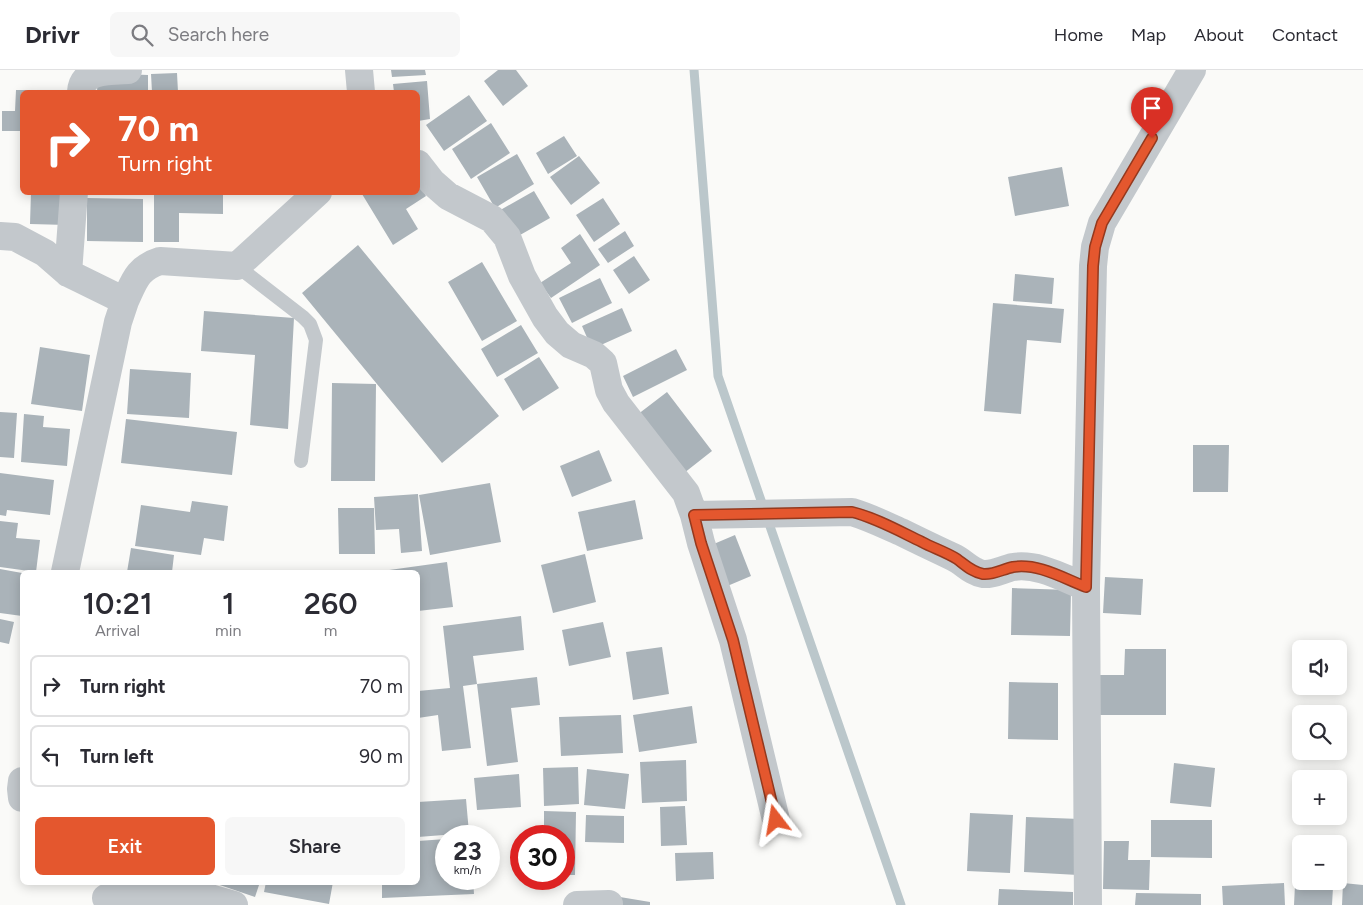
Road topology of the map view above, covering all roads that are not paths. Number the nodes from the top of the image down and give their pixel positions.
1 (128, 70) edge
2 (359, 70) edge
3 (1192, 70) edge
4 (80, 90) edge
5 (361, 90) edge
6 (420, 167) edge
7 (74, 195) edge
8 (315, 195) edge
9 (0, 236) edge
10 (237, 266) junction
11 (68, 273) junction
12 (125, 301) junction
13 (301, 461) dead end
14 (694, 515) junction
15 (66, 570) edge
16 (1086, 587) junction
17 (776, 820) dead end
18 (102, 895) edge
19 (610, 904) edge
20 (234, 905) edge
21 (577, 905) edge
22 (1088, 905) edge

1 - 4 street
2 - 5 street
3 - 16 street
6 - 14 street
7 - 11 street
8 - 10 street
9 - 11 street
10 - 12 street
10 - 13 lane
11 - 12 street
12 - 15 street
14 - 16 street
14 - 17 street
16 - 22 street
18 - 20 street
19 - 21 street

